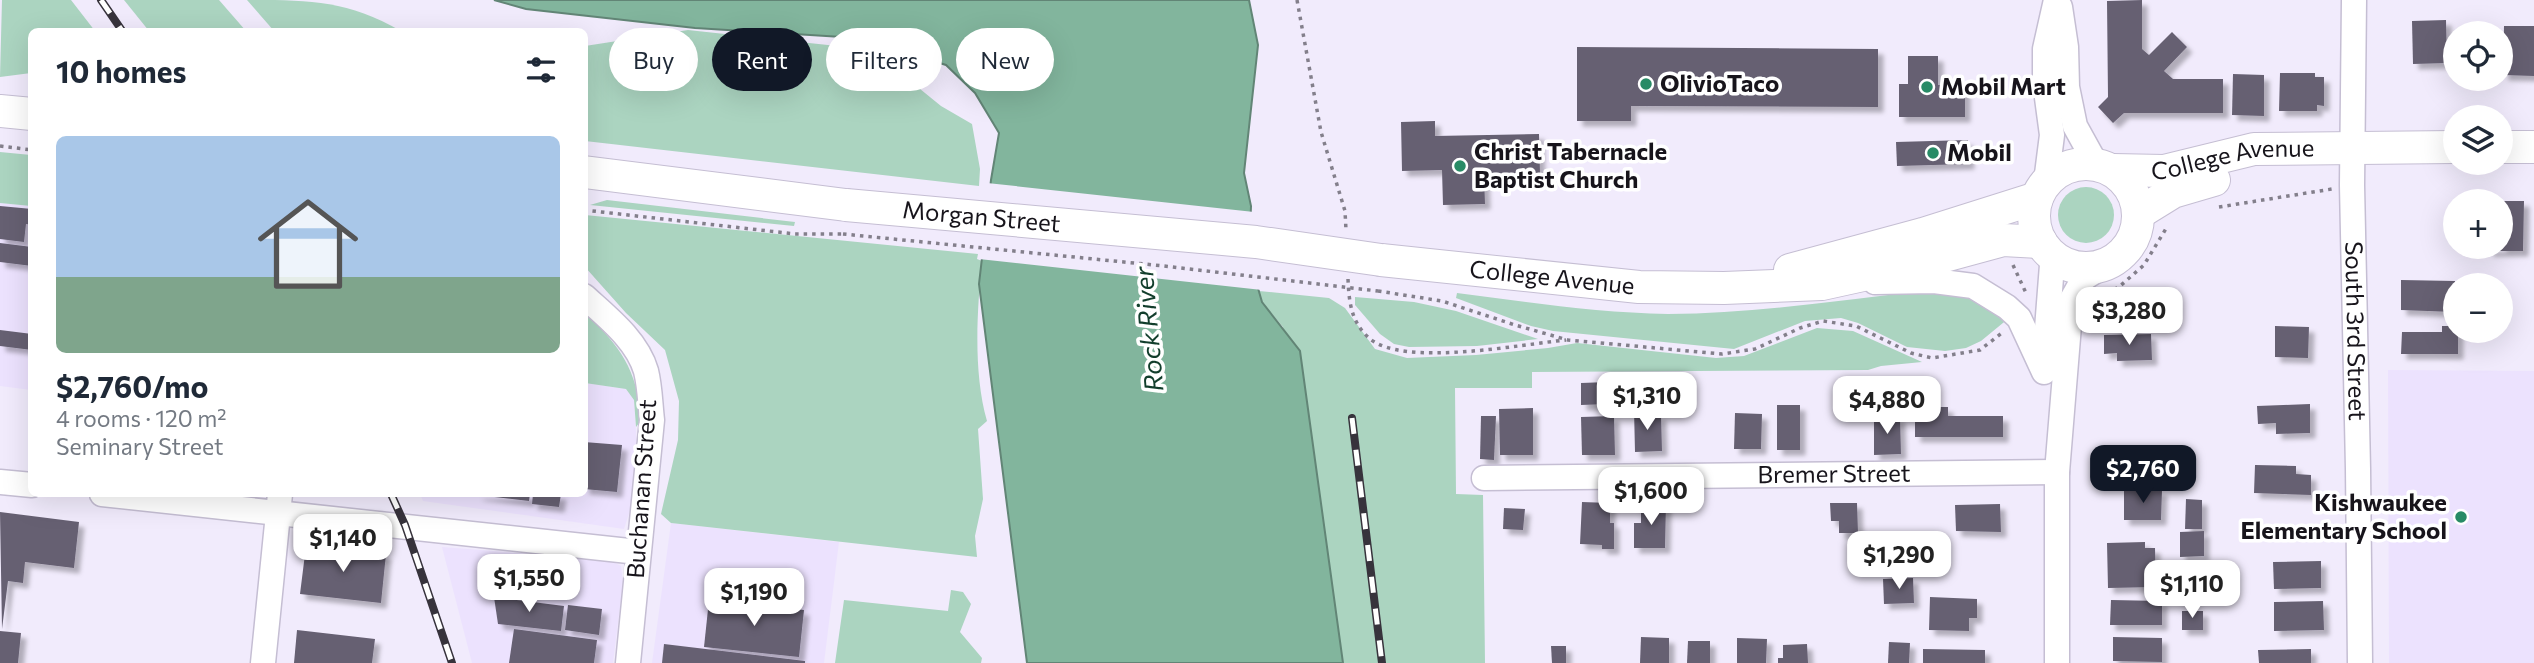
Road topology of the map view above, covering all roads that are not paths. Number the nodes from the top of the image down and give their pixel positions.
1 (2057, 0) edge
2 (2354, 0) edge
3 (0, 111) edge
4 (28, 114) edge
5 (2352, 147) junction
6 (2443, 147) edge
7 (2513, 147) edge
8 (2534, 147) edge
9 (2104, 167) junction
10 (588, 173) edge
11 (2041, 190) junction
12 (2140, 213) junction
13 (2046, 248) junction
14 (1381, 260) joint
15 (2105, 265) junction
16 (1822, 284) junction
17 (1724, 288) junction
18 (588, 300) edge
19 (2044, 372) junction
20 (2057, 472) junction
21 (1484, 478) dead end
22 (0, 482) edge
23 (28, 485) edge
24 (161, 497) edge
25 (279, 503) edge
26 (638, 552) junction
27 (263, 663) edge
28 (628, 663) edge
29 (2057, 663) edge
30 (2360, 663) edge

1 - 9 street
1 - 11 street
2 - 5 street, South 3rd Street
3 - 4 main road
5 - 6 main road, College Avenue
5 - 9 main road, College Avenue
5 - 12 main road, College Avenue
5 - 30 street, South 3rd Street
7 - 8 main road
9 - 11 main road, College Avenue
9 - 12 main road, College Avenue
10 - 14 main road, Morgan Street, bridge
11 - 13 main road
11 - 17 main road, College Avenue
12 - 15 main road, College Avenue
13 - 15 main road, College Avenue
13 - 16 main road, College Avenue
13 - 19 street
14 - 17 main road, College Avenue
15 - 20 street
16 - 17 main road, College Avenue
16 - 19 street
18 - 26 street, Buchanan Street
19 - 20 street
20 - 21 street, Bremer Street
20 - 29 street
22 - 23 street
24 - 25 street
25 - 26 street
25 - 27 street
26 - 28 street, Buchanan Street

